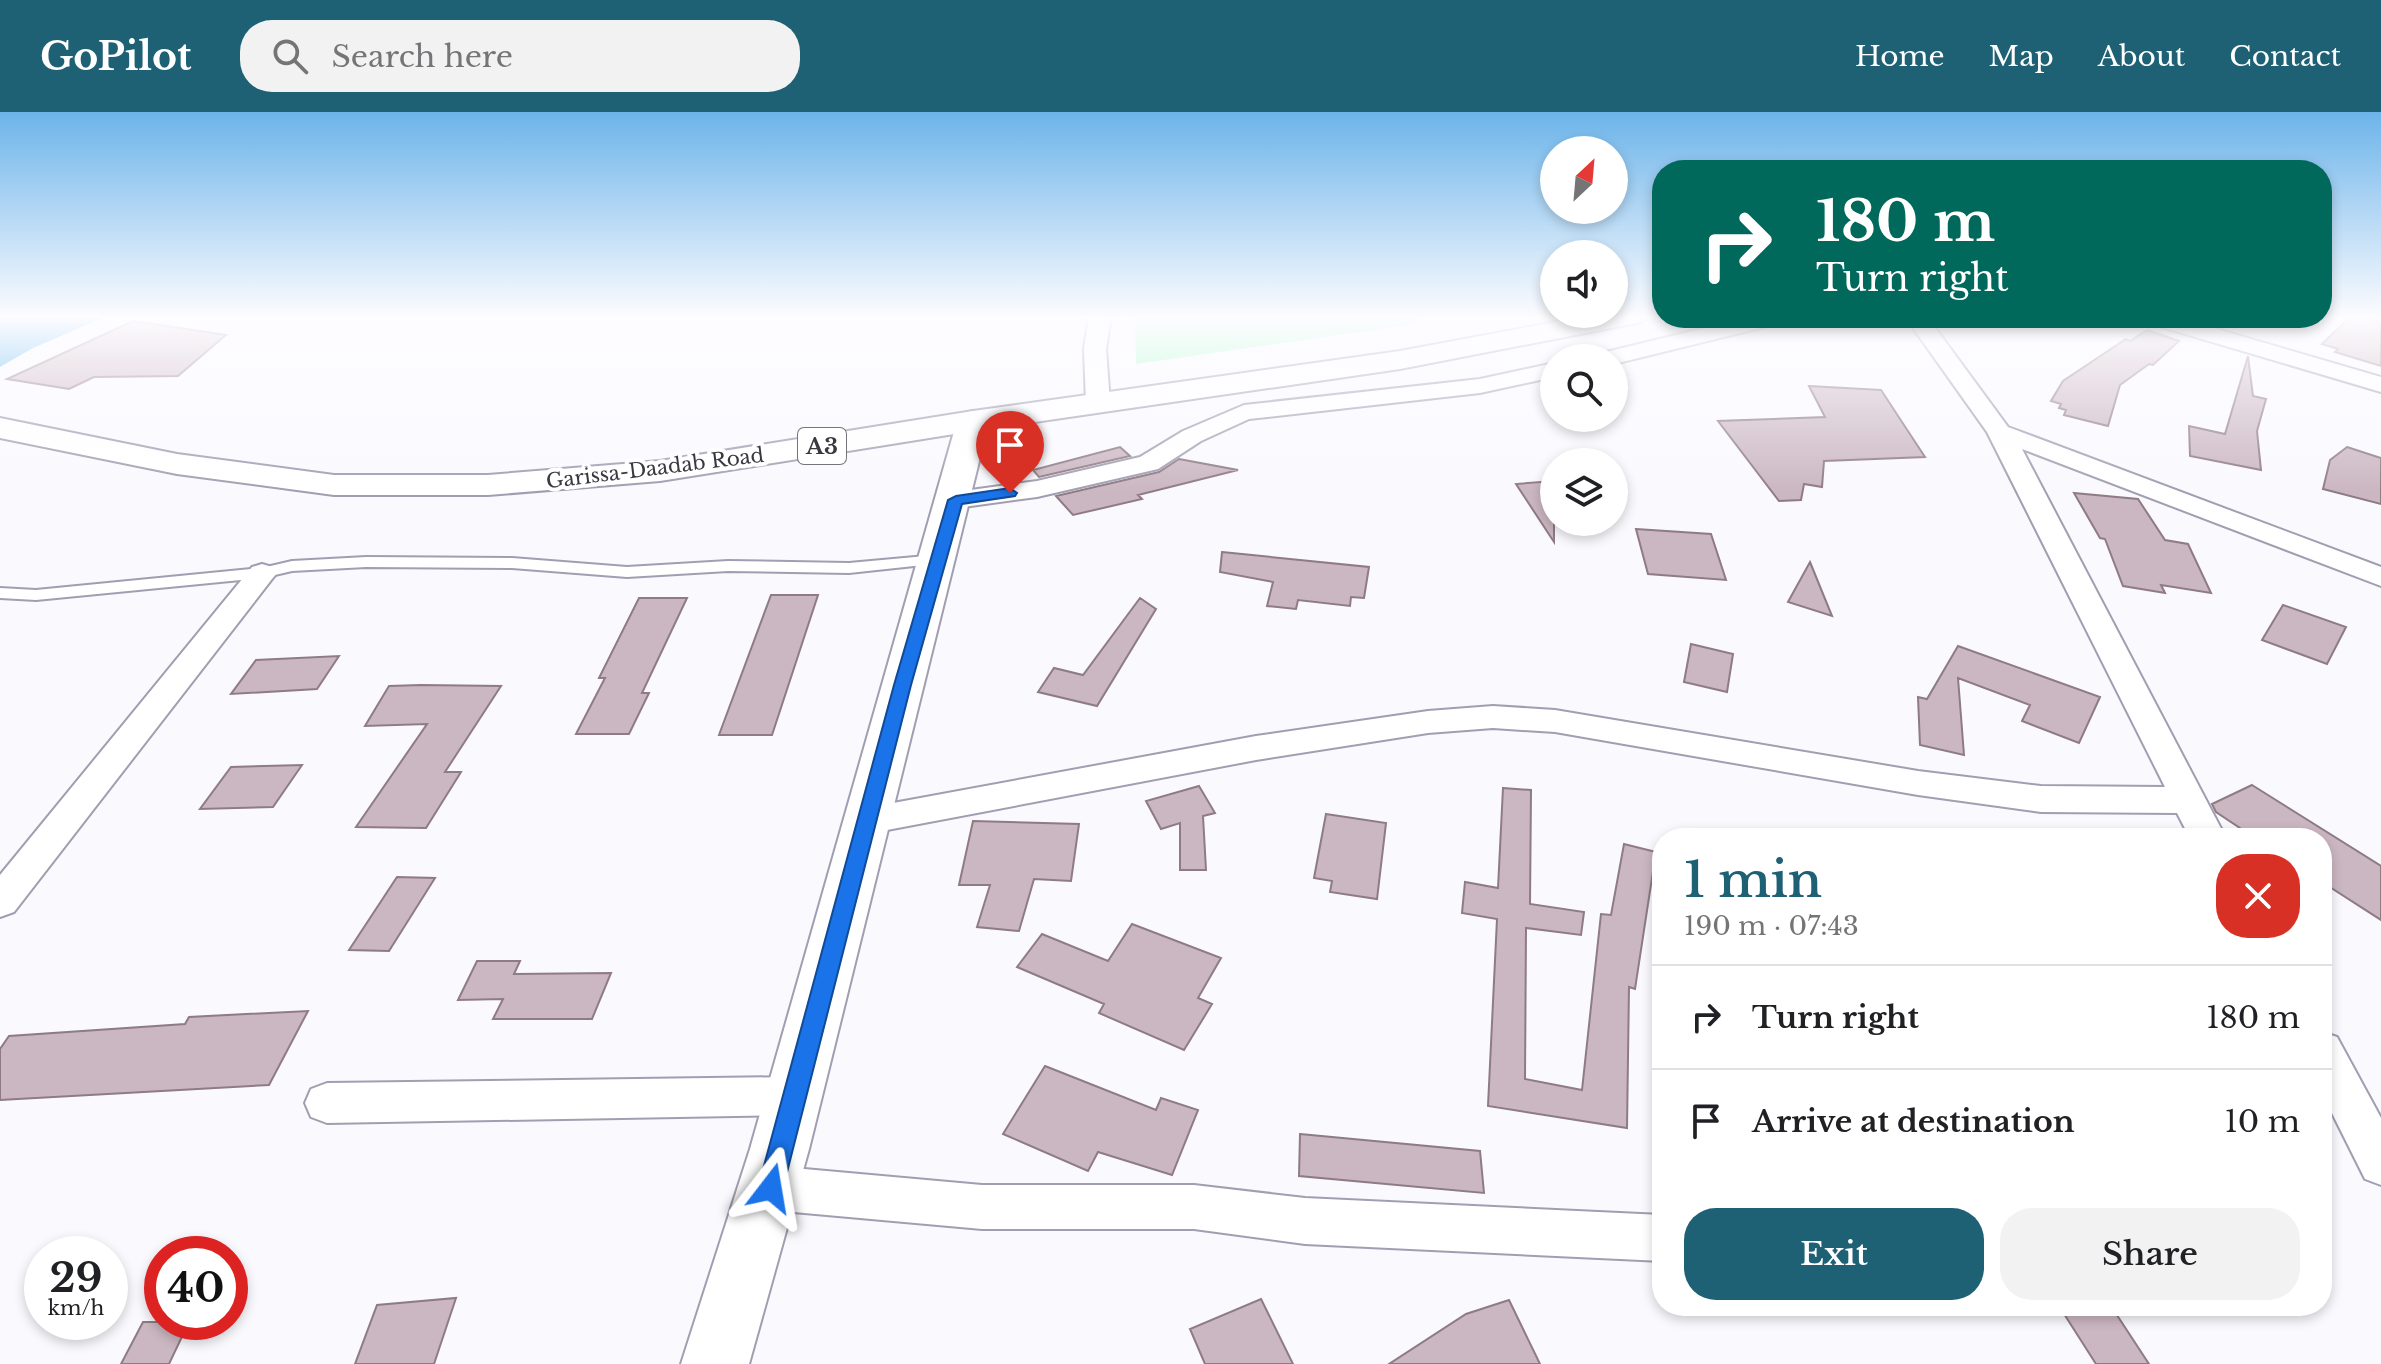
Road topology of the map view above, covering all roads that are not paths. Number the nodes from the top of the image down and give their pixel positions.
1 (1096, 374) edge
2 (1299, 374) edge
3 (1534, 374) edge
4 (1958, 374) edge
5 (2345, 374) edge
6 (2381, 385) edge
7 (1098, 403) junction
8 (973, 421) junction
9 (4, 429) edge
10 (1999, 432) junction
11 (956, 500) junction
12 (937, 560) junction
13 (262, 573) junction
14 (2381, 577) edge
15 (0, 593) edge
16 (2188, 800) junction
17 (866, 821) junction
18 (2203, 828) edge
19 (0, 902) edge
20 (2332, 1069) edge
21 (793, 1096) junction
22 (327, 1103) dead end
23 (2381, 1164) edge
24 (771, 1188) junction
25 (1652, 1238) edge
26 (715, 1364) edge

1 - 7 street
2 - 7 main road, Garissa-Daadab Road / A3
3 - 11 street
4 - 10 street
5 - 6 street
7 - 8 main road, Garissa-Daadab Road / A3
8 - 9 main road, Garissa-Daadab Road / A3
8 - 11 main road
10 - 14 street
10 - 16 street
11 - 12 main road
12 - 13 lane
12 - 17 main road
13 - 15 lane
13 - 19 street
16 - 17 street
16 - 18 street
17 - 21 main road
20 - 23 street
21 - 22 street
21 - 24 main road
24 - 25 street
24 - 26 main road

